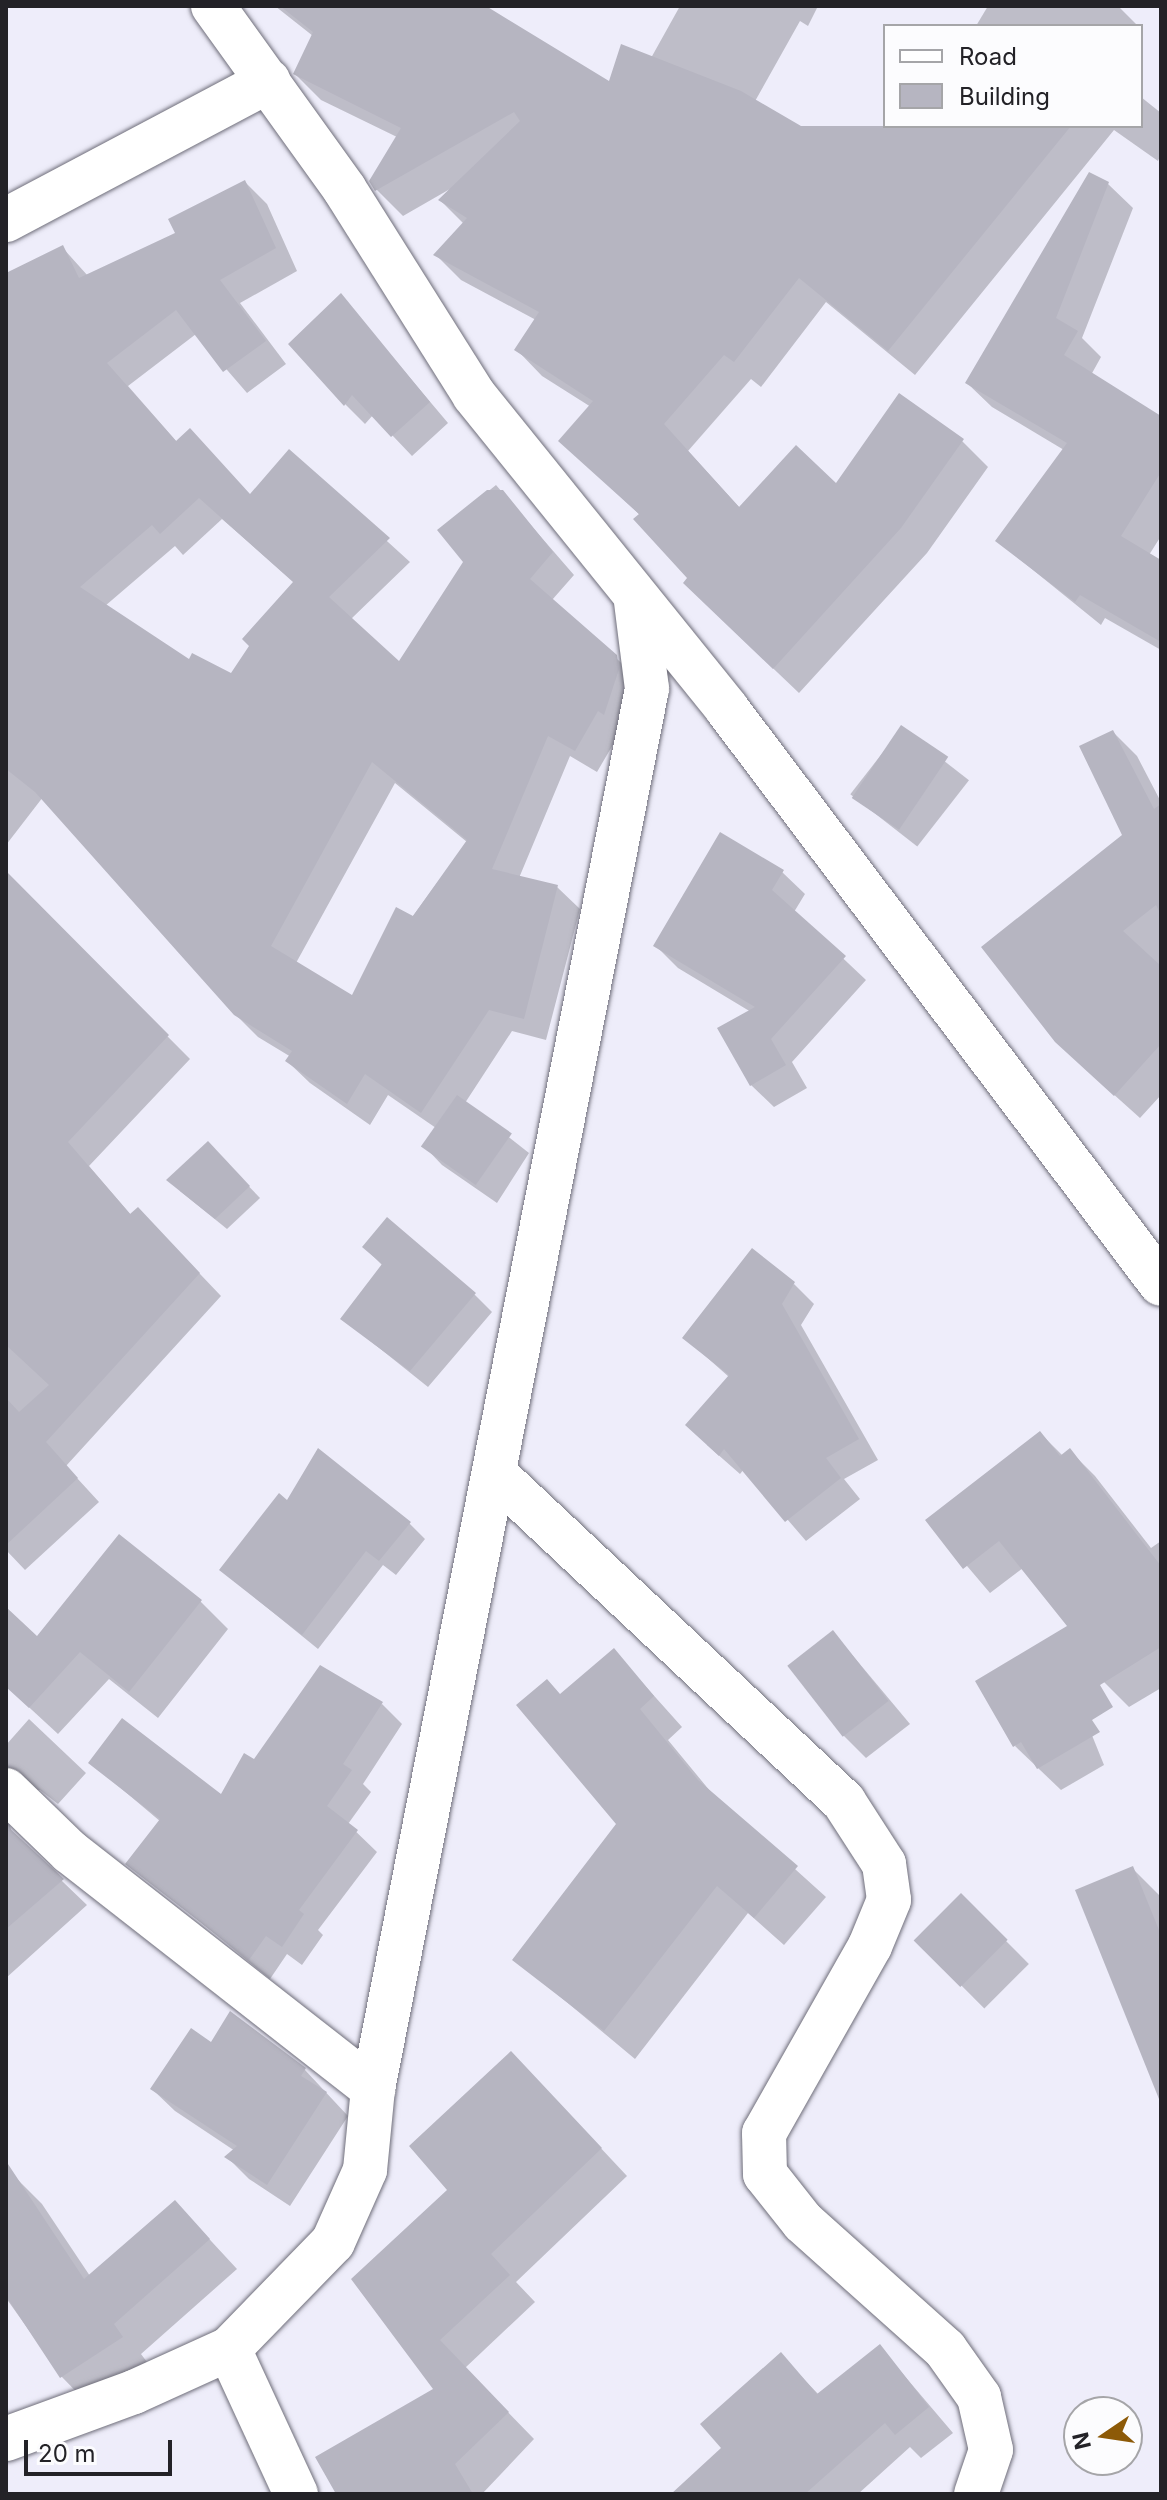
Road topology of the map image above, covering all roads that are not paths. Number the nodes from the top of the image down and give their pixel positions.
1 (213, 6) edge
2 (268, 81) junction
3 (6, 220) edge
4 (636, 602) junction
5 (1161, 1284) edge
6 (495, 1474) junction
7 (6, 1790) edge
8 (373, 2089) junction
9 (229, 2349) junction
10 (6, 2439) edge
11 (296, 2494) edge
12 (976, 2494) edge

1 - 2 street
2 - 3 street
2 - 4 street
4 - 5 street
4 - 6 street
6 - 8 street
6 - 12 street
7 - 8 street
8 - 9 street
9 - 10 street
9 - 11 street

